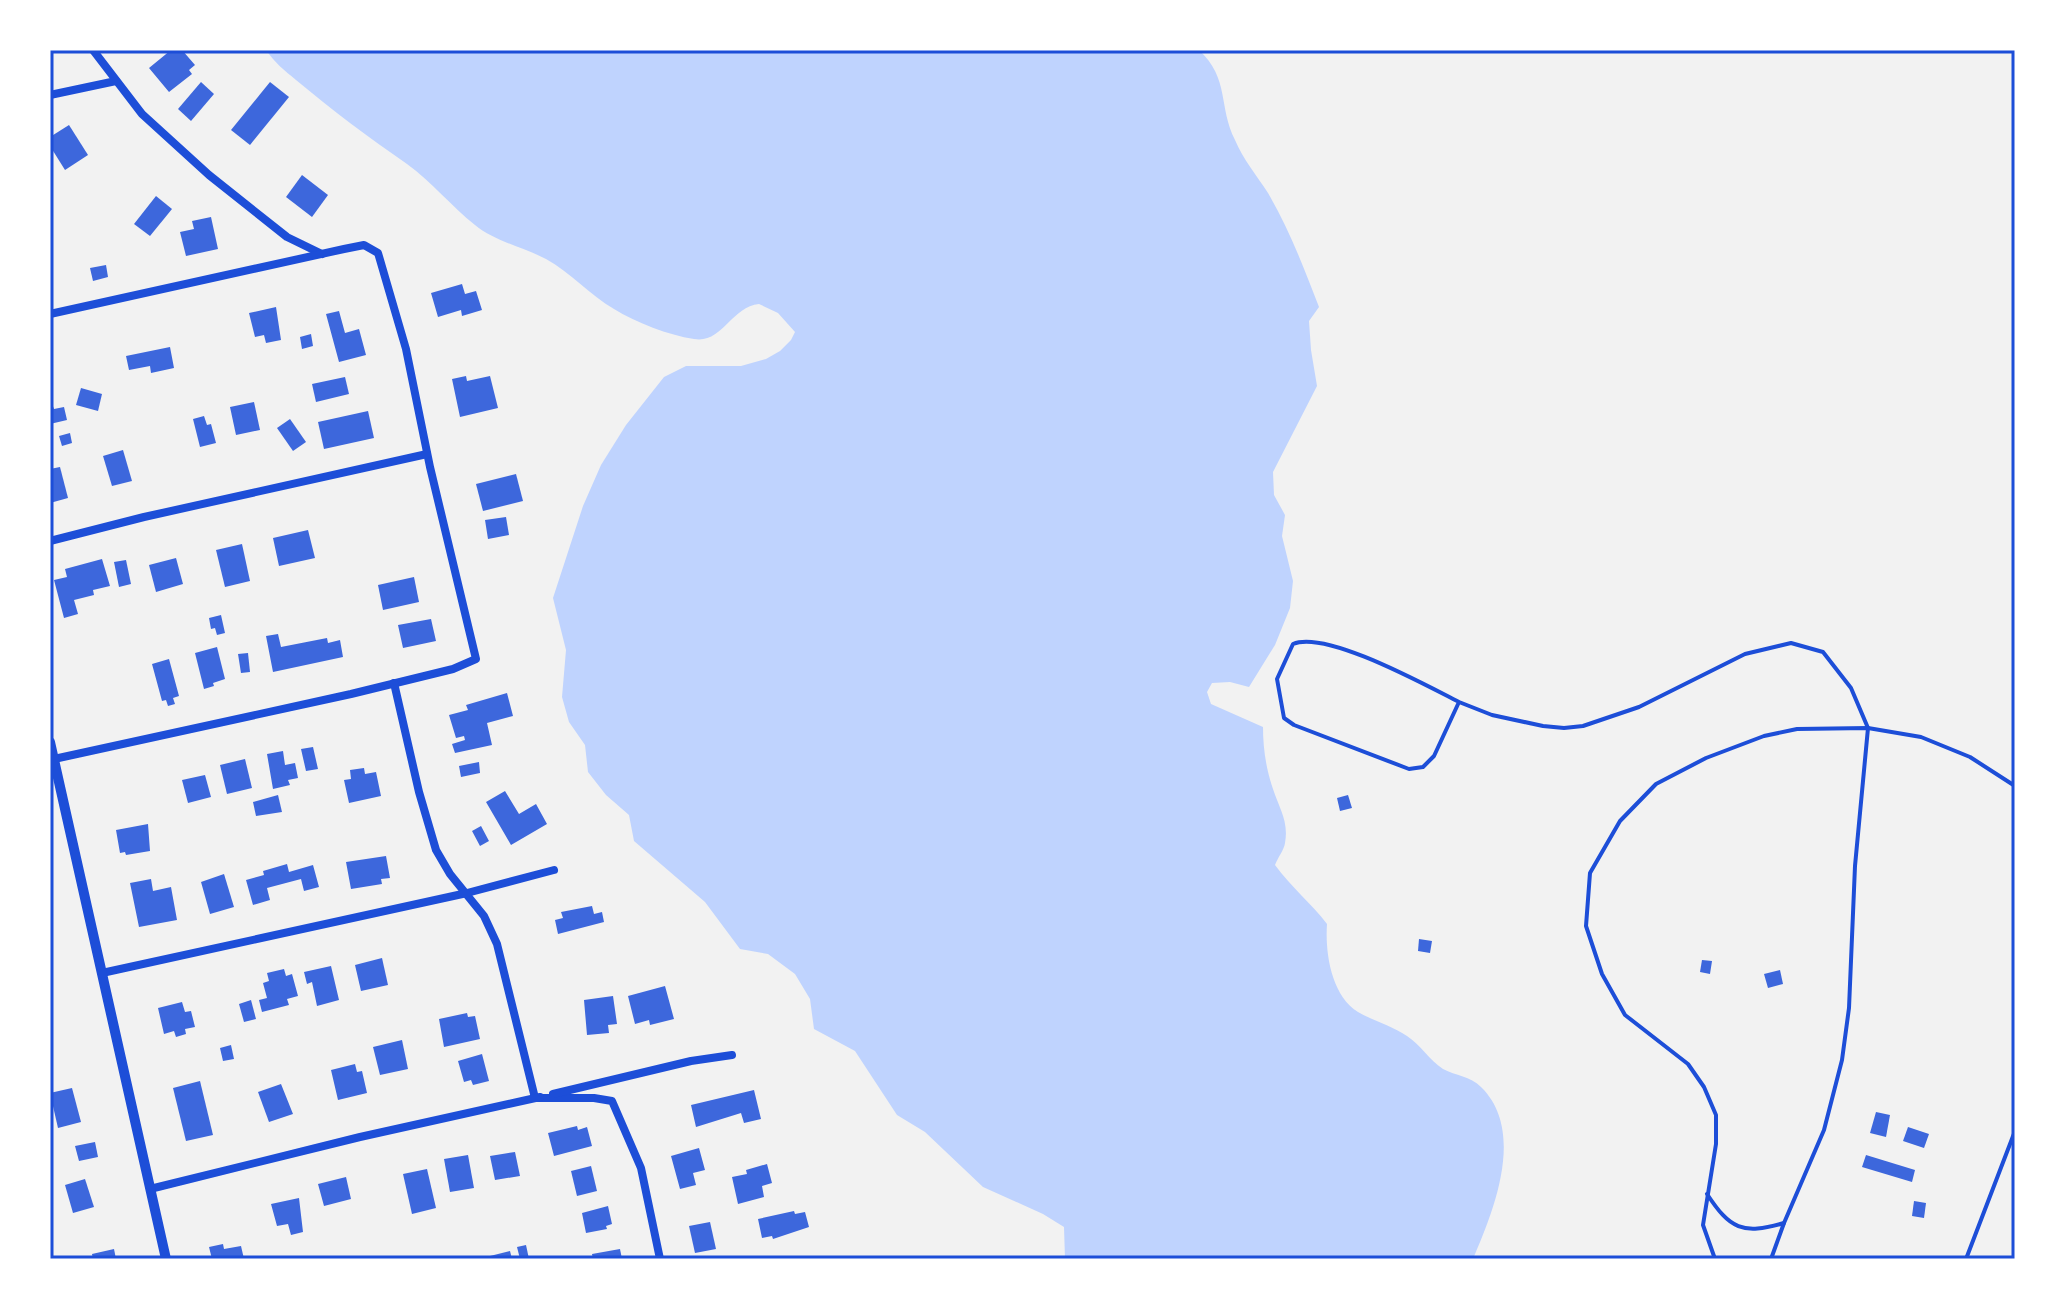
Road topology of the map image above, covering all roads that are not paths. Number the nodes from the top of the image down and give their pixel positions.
1 (93, 50) edge
2 (116, 81) junction
3 (50, 95) edge
4 (322, 254) junction
5 (50, 314) edge
6 (427, 454) junction
7 (50, 541) edge
8 (394, 683) junction
9 (1459, 702) junction
10 (1868, 728) junction
11 (50, 742) edge
12 (54, 759) junction
13 (2015, 786) edge
14 (554, 870) dead end
15 (467, 893) junction
16 (102, 973) junction
17 (732, 1055) dead end
18 (535, 1098) junction
19 (2015, 1131) edge
20 (150, 1189) junction
21 (1707, 1193) junction
22 (1784, 1223) junction
23 (166, 1259) edge
24 (660, 1259) edge
25 (1715, 1259) edge
26 (1771, 1259) edge
27 (1966, 1259) edge

1 - 2 street
2 - 3 street
2 - 4 street
4 - 5 street
4 - 6 street
6 - 7 street
6 - 8 street
8 - 12 street
8 - 15 street
9 - 9 lane
9 - 10 lane
10 - 13 lane
10 - 21 lane
10 - 22 lane
11 - 12 street
12 - 16 street
14 - 15 street
15 - 16 street
15 - 18 street
16 - 20 street
17 - 18 street
18 - 20 street
18 - 24 street
19 - 27 lane
20 - 23 street
21 - 22 lane
21 - 25 lane
22 - 26 lane

